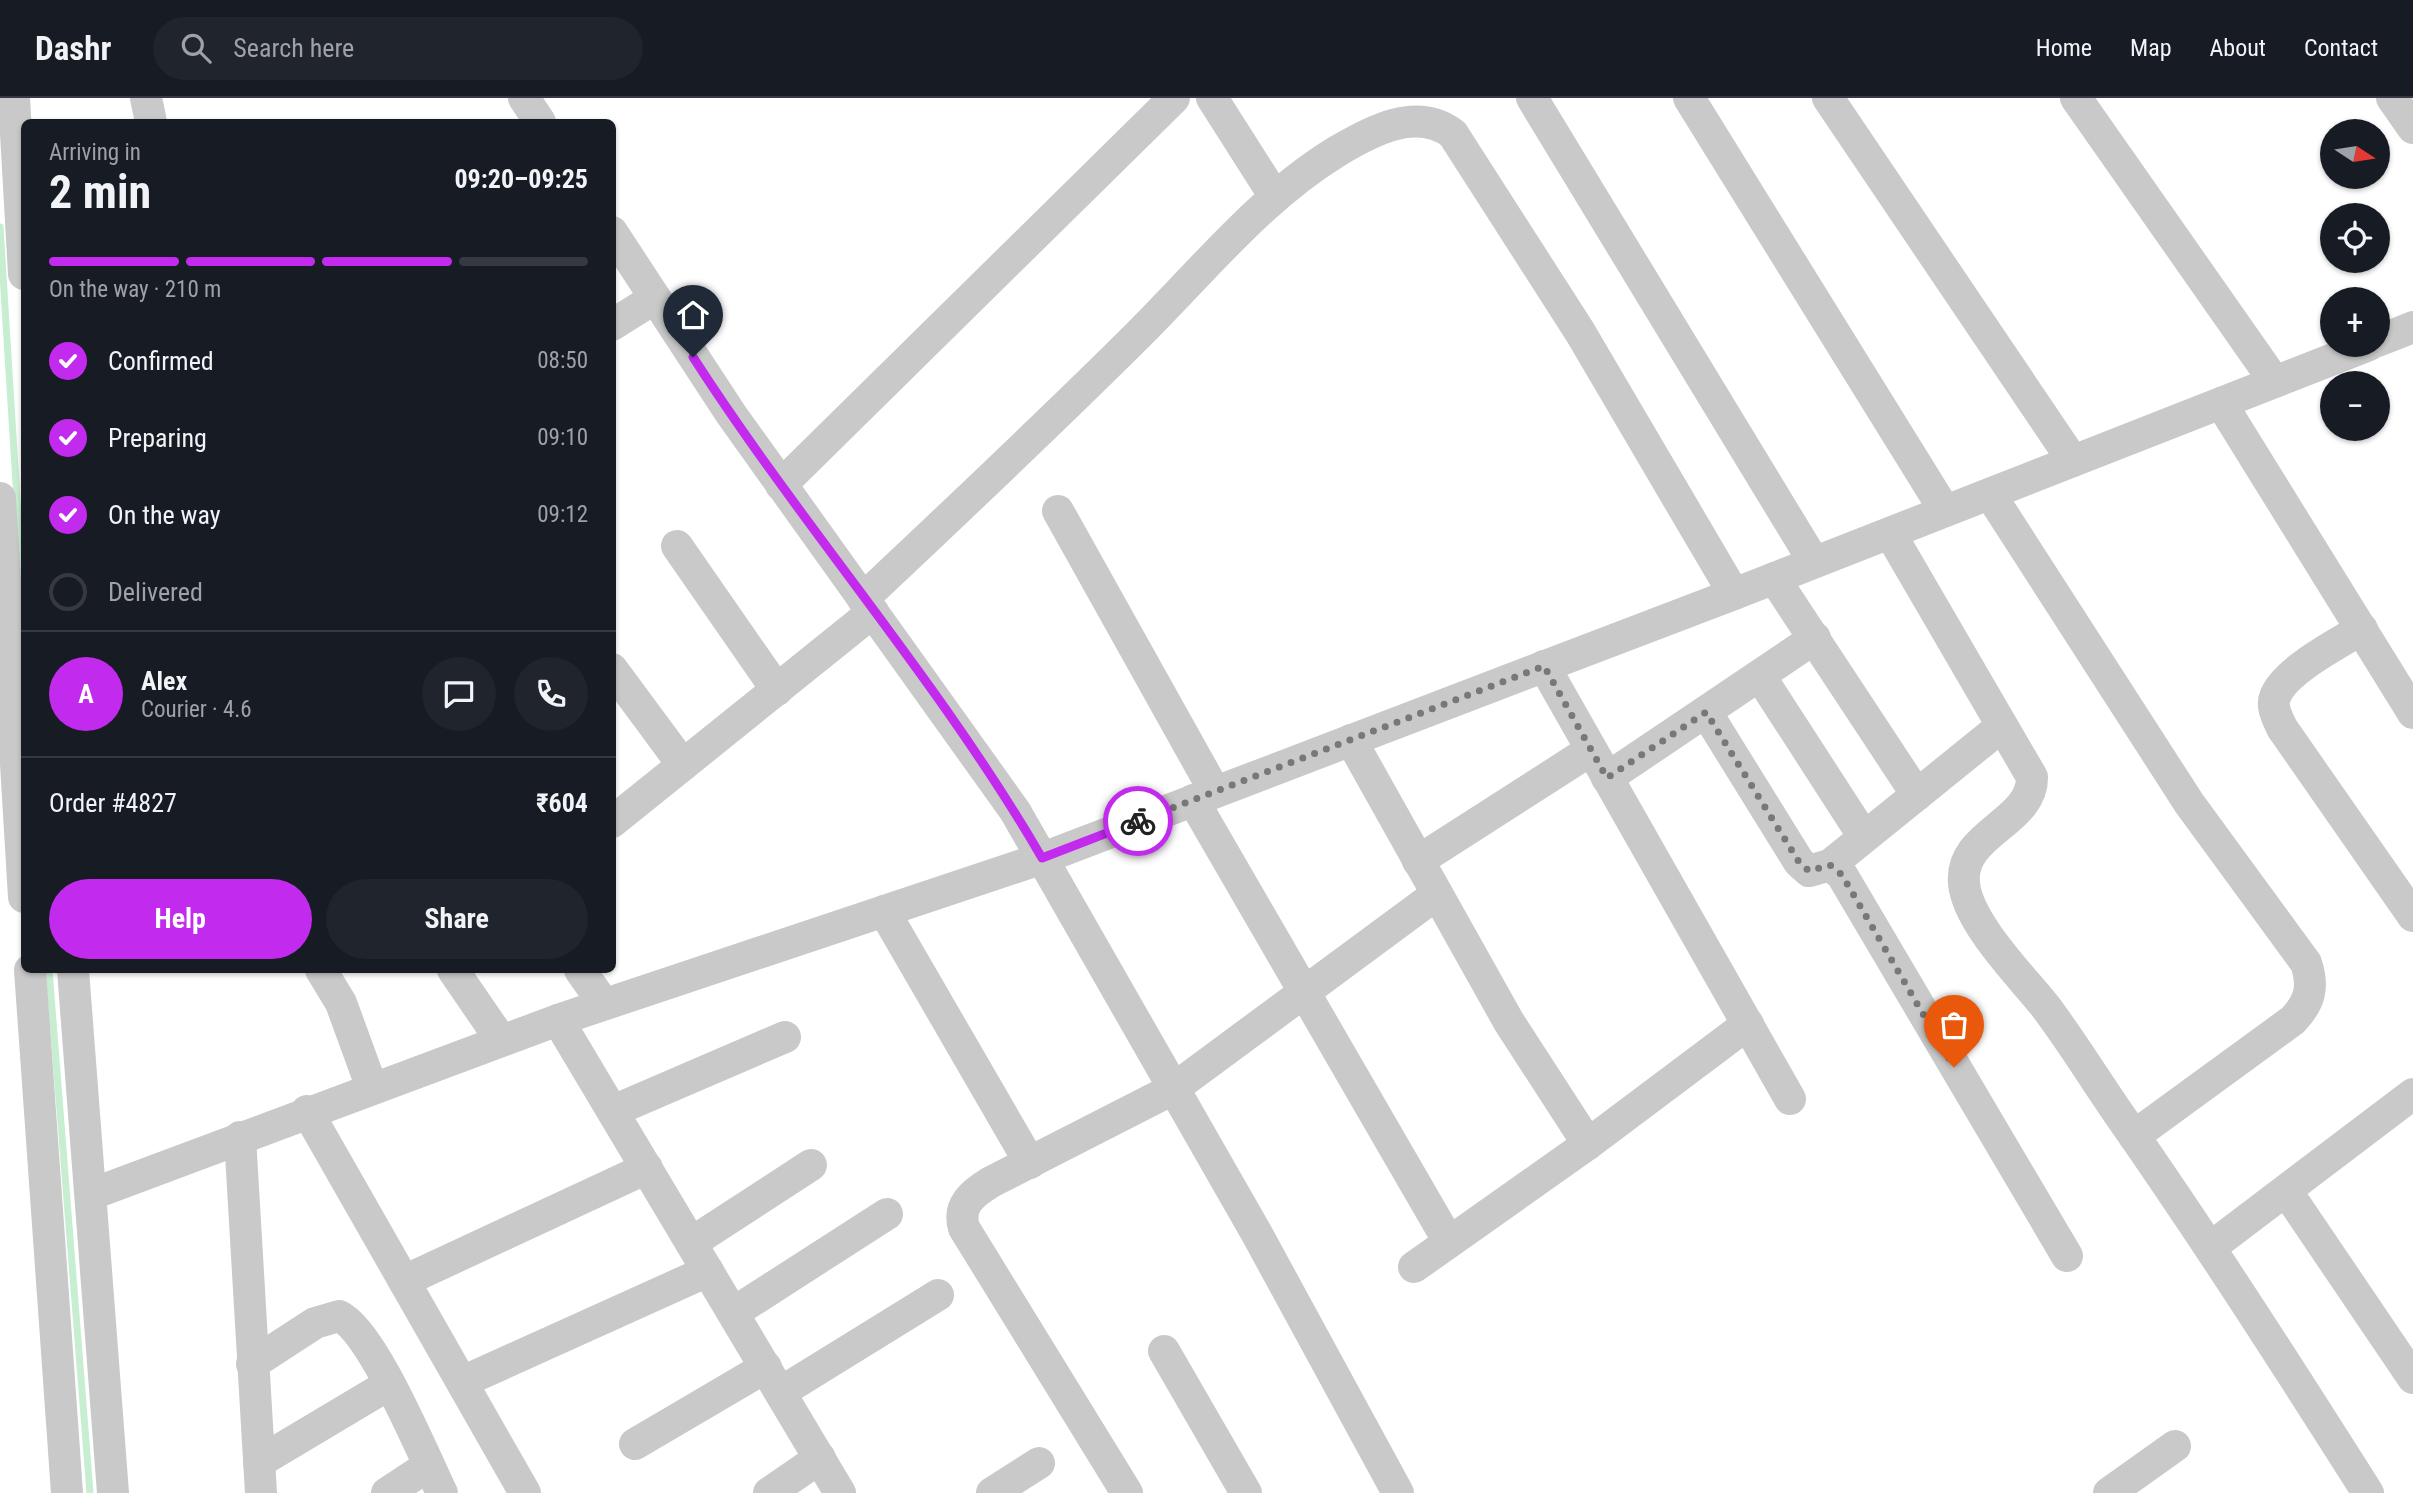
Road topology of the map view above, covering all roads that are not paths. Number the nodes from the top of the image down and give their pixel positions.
1 (14, 98) edge
2 (146, 98) edge
3 (524, 98) edge
4 (1174, 98) edge
5 (1212, 98) edge
6 (1532, 98) edge
7 (1689, 98) edge
8 (1828, 98) edge
9 (2076, 98) edge
10 (2392, 98) edge
11 (150, 119) edge
12 (538, 119) edge
13 (2413, 128) edge
14 (1275, 197) junction
15 (21, 221) edge
16 (616, 238) edge
17 (655, 298) junction
18 (616, 322) edge
19 (2413, 327) edge
20 (2390, 336) edge
21 (2339, 357) edge
22 (2275, 382) junction
23 (2221, 403) junction
24 (2073, 461) junction
25 (781, 485) junction
26 (1990, 494) junction
27 (0, 498) edge
28 (1945, 511) junction
29 (1058, 512) dead end
30 (1890, 533) junction
31 (677, 546) dead end
32 (1814, 562) junction
33 (1774, 578) junction
34 (1734, 594) junction
35 (868, 606) junction
36 (2362, 629) junction
37 (1815, 638) junction
38 (1544, 666) junction
39 (616, 673) edge
40 (1760, 676) junction
41 (777, 690) junction
42 (1706, 712) junction
43 (2413, 713) edge
44 (2002, 726) junction
45 (1350, 740) junction
46 (1591, 750) junction
47 (683, 765) junction
48 (1607, 778) junction
49 (1917, 795) junction
50 (1204, 796) junction
51 (616, 819) edge
52 (1864, 837) junction
53 (21, 847) edge
54 (1042, 858) junction
55 (1418, 861) junction
56 (1830, 865) junction
57 (1437, 894) junction
58 (884, 911) junction
59 (2413, 916) edge
60 (30, 973) edge
61 (73, 973) edge
62 (323, 973) edge
63 (455, 973) edge
64 (582, 973) edge
65 (1305, 994) junction
66 (604, 1004) junction
67 (558, 1020) junction
68 (1748, 1024) junction
69 (785, 1037) dead end
70 (501, 1040) junction
71 (372, 1087) junction
72 (1173, 1089) junction
73 (2413, 1094) edge
74 (1790, 1099) dead end
75 (307, 1111) junction
76 (612, 1111) junction
77 (2134, 1136) junction
78 (240, 1138) junction
79 (1588, 1144) junction
80 (1030, 1163) junction
81 (811, 1165) dead end
82 (647, 1168) junction
83 (2287, 1192) junction
84 (92, 1194) junction
85 (887, 1213) dead end
86 (1449, 1242) junction
87 (691, 1243) junction
88 (2211, 1247) junction
89 (2067, 1256) dead end
90 (1414, 1267) dead end
91 (708, 1271) junction
92 (404, 1281) junction
93 (938, 1295) dead end
94 (733, 1313) junction
95 (1164, 1350) dead end
96 (252, 1364) junction
97 (2413, 1378) edge
98 (773, 1380) junction
99 (461, 1382) junction
100 (388, 1385) junction
101 (635, 1444) dead end
102 (2175, 1446) dead end
103 (820, 1458) junction
104 (1039, 1463) dead end
105 (260, 1478) edge
106 (435, 1479) edge
107 (68, 1493) edge
108 (113, 1493) edge
109 (387, 1493) edge
110 (525, 1493) edge
111 (768, 1493) edge
112 (841, 1493) edge
113 (992, 1493) edge
114 (1127, 1493) edge
115 (1247, 1493) edge
116 (1398, 1493) edge
117 (2109, 1493) edge
118 (2368, 1493) edge

1 - 15 street
2 - 11 street
3 - 12 street
4 - 25 street
5 - 14 street
6 - 32 street
7 - 28 street
8 - 24 street
9 - 22 street
10 - 13 street
14 - 34 street
14 - 35 street
16 - 17 street
17 - 18 street
17 - 25 street
19 - 20 street
21 - 22 street
22 - 23 street
23 - 24 street
23 - 36 street
24 - 26 street
25 - 35 street
26 - 28 street
26 - 77 street
27 - 53 street
28 - 30 street
29 - 50 street
30 - 32 street
30 - 44 street
31 - 41 street
32 - 33 street
33 - 34 street
33 - 37 street
34 - 38 street
35 - 41 street
35 - 54 street
36 - 43 street
36 - 59 street
37 - 40 street
37 - 49 street
38 - 45 street
38 - 46 street
39 - 47 street
40 - 42 street
40 - 52 street
41 - 47 street
42 - 48 street
42 - 56 street
44 - 49 street
44 - 77 street
45 - 50 street
45 - 55 street
46 - 48 street
46 - 55 street
47 - 51 street
48 - 68 street
49 - 52 street
50 - 54 street
50 - 65 street
52 - 56 street
54 - 58 street
54 - 72 street
55 - 57 street
56 - 89 street
57 - 65 street
57 - 79 street
58 - 66 street
58 - 80 street
60 - 107 street
61 - 84 street
62 - 71 street
63 - 70 street
64 - 66 street
65 - 72 street
65 - 86 street
66 - 67 street
67 - 70 street
67 - 76 street
68 - 74 street
68 - 79 street
69 - 76 street
70 - 71 street
71 - 75 street
72 - 80 street
72 - 116 street
73 - 83 street
75 - 78 street
75 - 92 street
76 - 82 street
77 - 88 street
78 - 84 street
78 - 96 street
79 - 86 street
80 - 114 street
81 - 87 street
82 - 87 street
82 - 92 street
83 - 88 street
83 - 97 street
84 - 108 street
85 - 94 street
86 - 90 street
87 - 91 street
88 - 118 street
91 - 94 street
91 - 99 street
92 - 99 street
93 - 98 street
94 - 98 street
95 - 115 street
96 - 100 street
96 - 105 street
98 - 101 street
98 - 103 street
99 - 110 street
100 - 105 street
100 - 106 street
102 - 117 street
103 - 111 street
103 - 112 street
104 - 113 street
106 - 109 street

